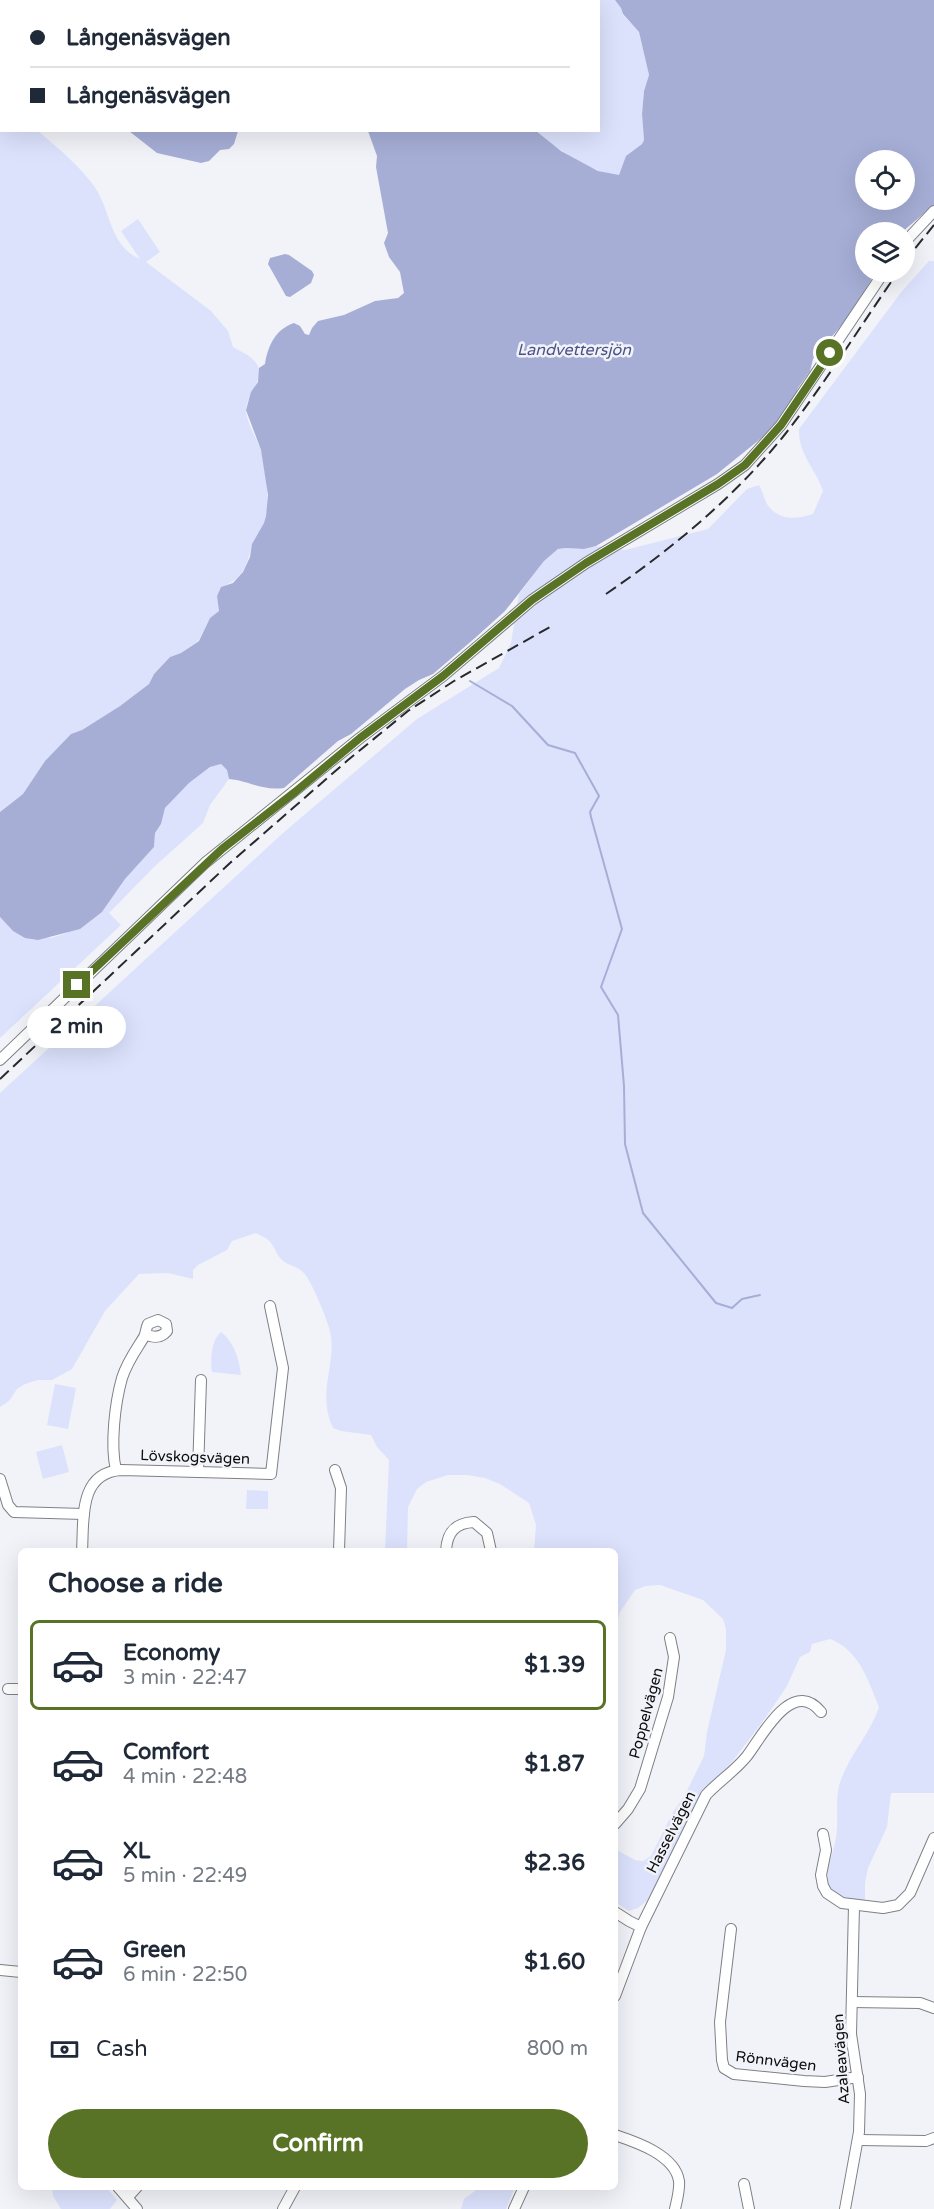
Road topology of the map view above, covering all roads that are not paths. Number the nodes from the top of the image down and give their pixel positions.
1 (934, 211) edge
2 (915, 231) edge
3 (877, 282) edge
4 (0, 1060) edge
5 (270, 1306) dead end
6 (145, 1334) dead end
7 (201, 1380) dead end
8 (116, 1470) junction
9 (335, 1470) dead end
10 (198, 1472) junction
11 (0, 1479) edge
12 (84, 1514) junction
13 (82, 1548) edge
14 (339, 1548) edge
15 (446, 1548) edge
16 (490, 1548) edge
17 (670, 1638) dead end
18 (8, 1689) dead end
19 (18, 1689) edge
20 (821, 1712) dead end
21 (618, 1821) edge
22 (823, 1834) dead end
23 (934, 1838) edge
24 (854, 1906) junction
25 (618, 1914) edge
26 (641, 1927) junction
27 (731, 1929) dead end
28 (0, 1970) edge
29 (18, 1972) edge
30 (618, 1988) edge
31 (852, 2002) junction
32 (934, 2008) edge
33 (858, 2077) junction
34 (618, 2135) edge
35 (934, 2138) edge
36 (859, 2140) junction
37 (744, 2184) dead end
38 (121, 2190) edge
39 (134, 2190) edge
40 (294, 2190) edge
41 (523, 2190) edge
42 (128, 2197) junction
43 (137, 2209) edge
44 (283, 2209) edge
45 (514, 2209) edge
46 (675, 2209) edge
47 (749, 2209) edge
48 (845, 2209) edge

1 - 2 street
3 - 4 street
5 - 10 street, Lövskogsvägen
6 - 8 street
7 - 10 street
8 - 10 street, Lövskogsvägen
8 - 12 street
9 - 14 street
11 - 12 street
12 - 13 street
15 - 16 street
17 - 21 street, Poppelvägen
18 - 19 street
20 - 26 street, Hasselvägen
22 - 24 street
23 - 24 street
24 - 31 street, Azaleavägen
25 - 26 street
26 - 30 street, Hasselvägen
27 - 33 street, Rönnvägen
28 - 29 street
31 - 32 street
31 - 33 street, Azaleavägen
33 - 36 street, Azaleavägen
34 - 46 street
35 - 36 street
36 - 48 street, Azaleavägen
37 - 47 street
38 - 42 street
39 - 42 street
40 - 44 street
41 - 45 street
42 - 43 street

